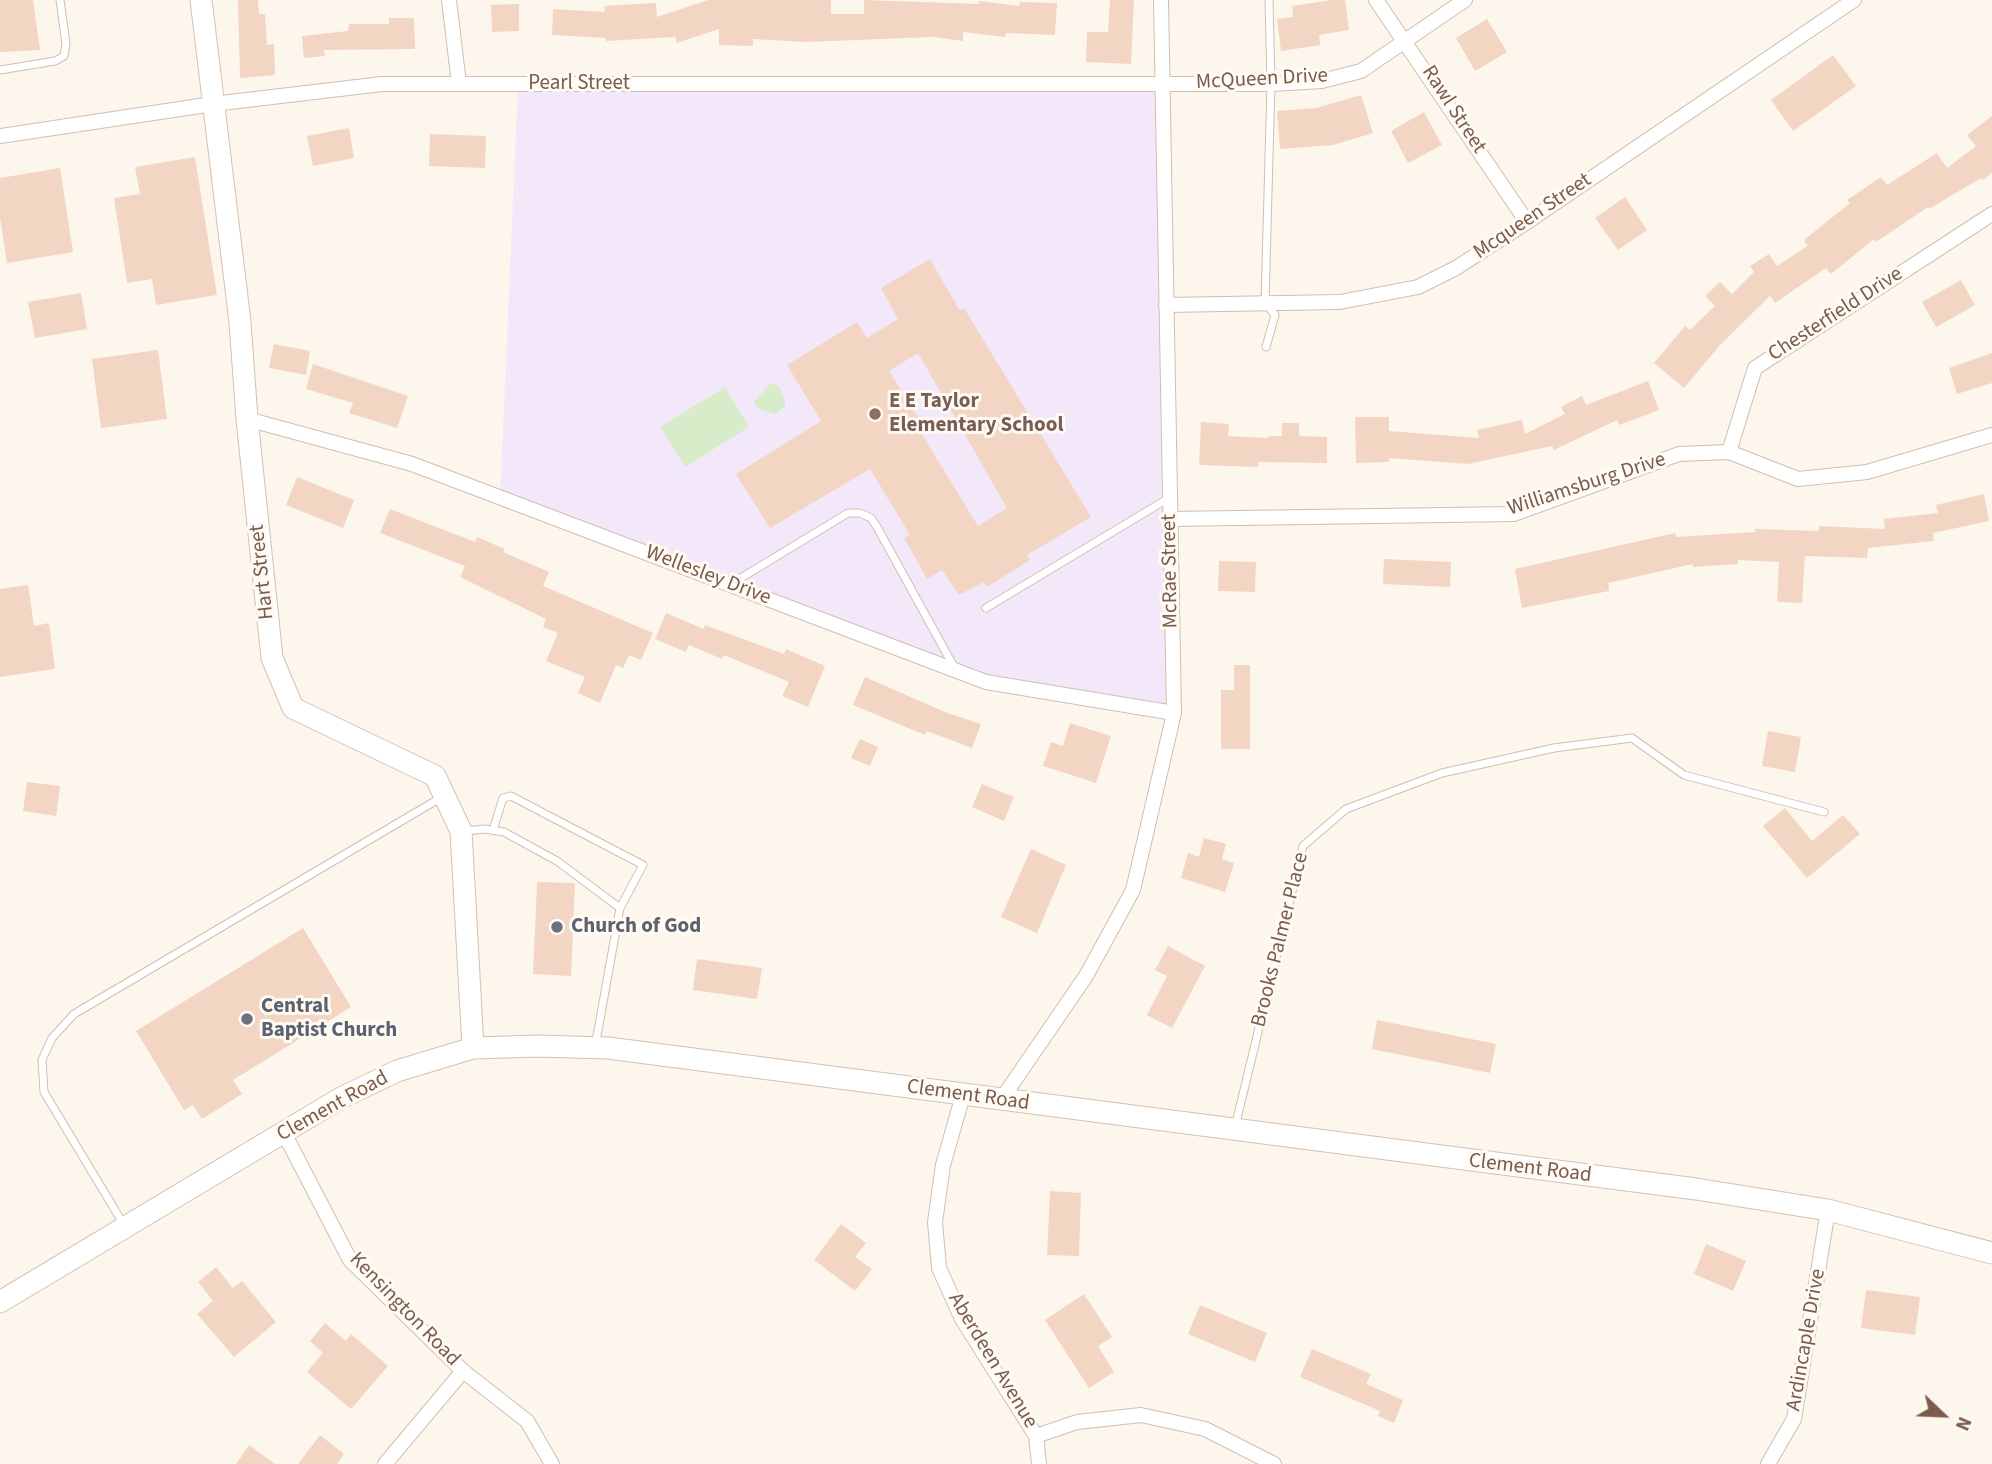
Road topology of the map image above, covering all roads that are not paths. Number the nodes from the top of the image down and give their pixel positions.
1 (60, 0) edge
2 (201, 0) edge
3 (449, 0) edge
4 (1161, 0) edge
5 (1269, 0) edge
6 (1376, 0) edge
7 (1465, 0) edge
8 (1854, 0) edge
9 (1406, 40) junction
10 (0, 70) edge
11 (459, 84) junction
12 (1162, 84) junction
13 (1271, 84) junction
14 (214, 104) junction
15 (0, 136) edge
16 (1992, 214) edge
17 (1527, 222) junction
18 (1265, 303) junction
19 (1166, 305) junction
20 (1266, 348) dead end
21 (247, 419) junction
22 (1992, 435) edge
23 (1729, 453) junction
24 (1170, 498) junction
25 (1170, 519) junction
26 (730, 585) junction
27 (986, 608) dead end
28 (956, 671) junction
29 (1174, 713) junction
30 (444, 796) junction
31 (1825, 812) dead end
32 (493, 830) junction
33 (461, 831) junction
34 (620, 908) junction
35 (594, 1047) junction
36 (473, 1048) junction
37 (963, 1095) junction
38 (1001, 1100) junction
39 (1234, 1132) junction
40 (284, 1133) junction
41 (1828, 1210) junction
42 (126, 1228) junction
43 (1992, 1253) edge
44 (0, 1302) edge
45 (463, 1371) junction
46 (1036, 1436) junction
47 (385, 1464) edge
48 (552, 1464) edge
49 (1038, 1464) edge
50 (1274, 1464) edge
51 (1768, 1464) edge

1 - 10 lane
2 - 14 street, Hart Street
3 - 11 street
4 - 12 street, McRae Street
5 - 13 lane
6 - 9 street, Rawl Street
7 - 9 street, McQueen Drive
8 - 17 street, Mcqueen Street
9 - 13 street, McQueen Drive
9 - 17 street, Rawl Street
11 - 12 street, Pearl Street
11 - 14 street, Pearl Street
12 - 13 street, McQueen Drive
12 - 19 street, McRae Street
13 - 18 lane
14 - 15 street, Pearl Street
14 - 21 street, Hart Street
16 - 23 street, Chesterfield Drive
17 - 18 street, Mcqueen Street
18 - 19 street, Mcqueen Street
18 - 20 lane
19 - 24 street, McRae Street
21 - 26 street, Wellesley Drive
21 - 30 street, Hart Street
22 - 23 street, Williamsburg Drive
23 - 25 street, Williamsburg Drive
24 - 25 street, McRae Street
24 - 27 lane
25 - 29 street, McRae Street
26 - 28 street, Wellesley Drive
26 - 28 lane
28 - 29 street, Wellesley Drive
29 - 38 street, McRae Street
30 - 33 street, Hart Street
30 - 42 lane
31 - 39 lane, Brooks Palmer Place
32 - 33 lane
32 - 34 lane
32 - 34 lane
33 - 36 street, Hart Street
34 - 35 lane
35 - 36 street, Clement Road
35 - 37 street, Clement Road
36 - 40 street, Clement Road
37 - 38 street, Clement Road
37 - 46 street, Aberdeen Avenue
38 - 39 street, Clement Road
39 - 41 street, Clement Road
40 - 42 street, Clement Road
40 - 45 street, Kensington Road
41 - 43 street, Clement Road
41 - 51 street, Ardincaple Drive
42 - 44 street, Clement Road
45 - 47 street
45 - 48 street, Kensington Road
46 - 49 street, Aberdeen Avenue
46 - 50 street

